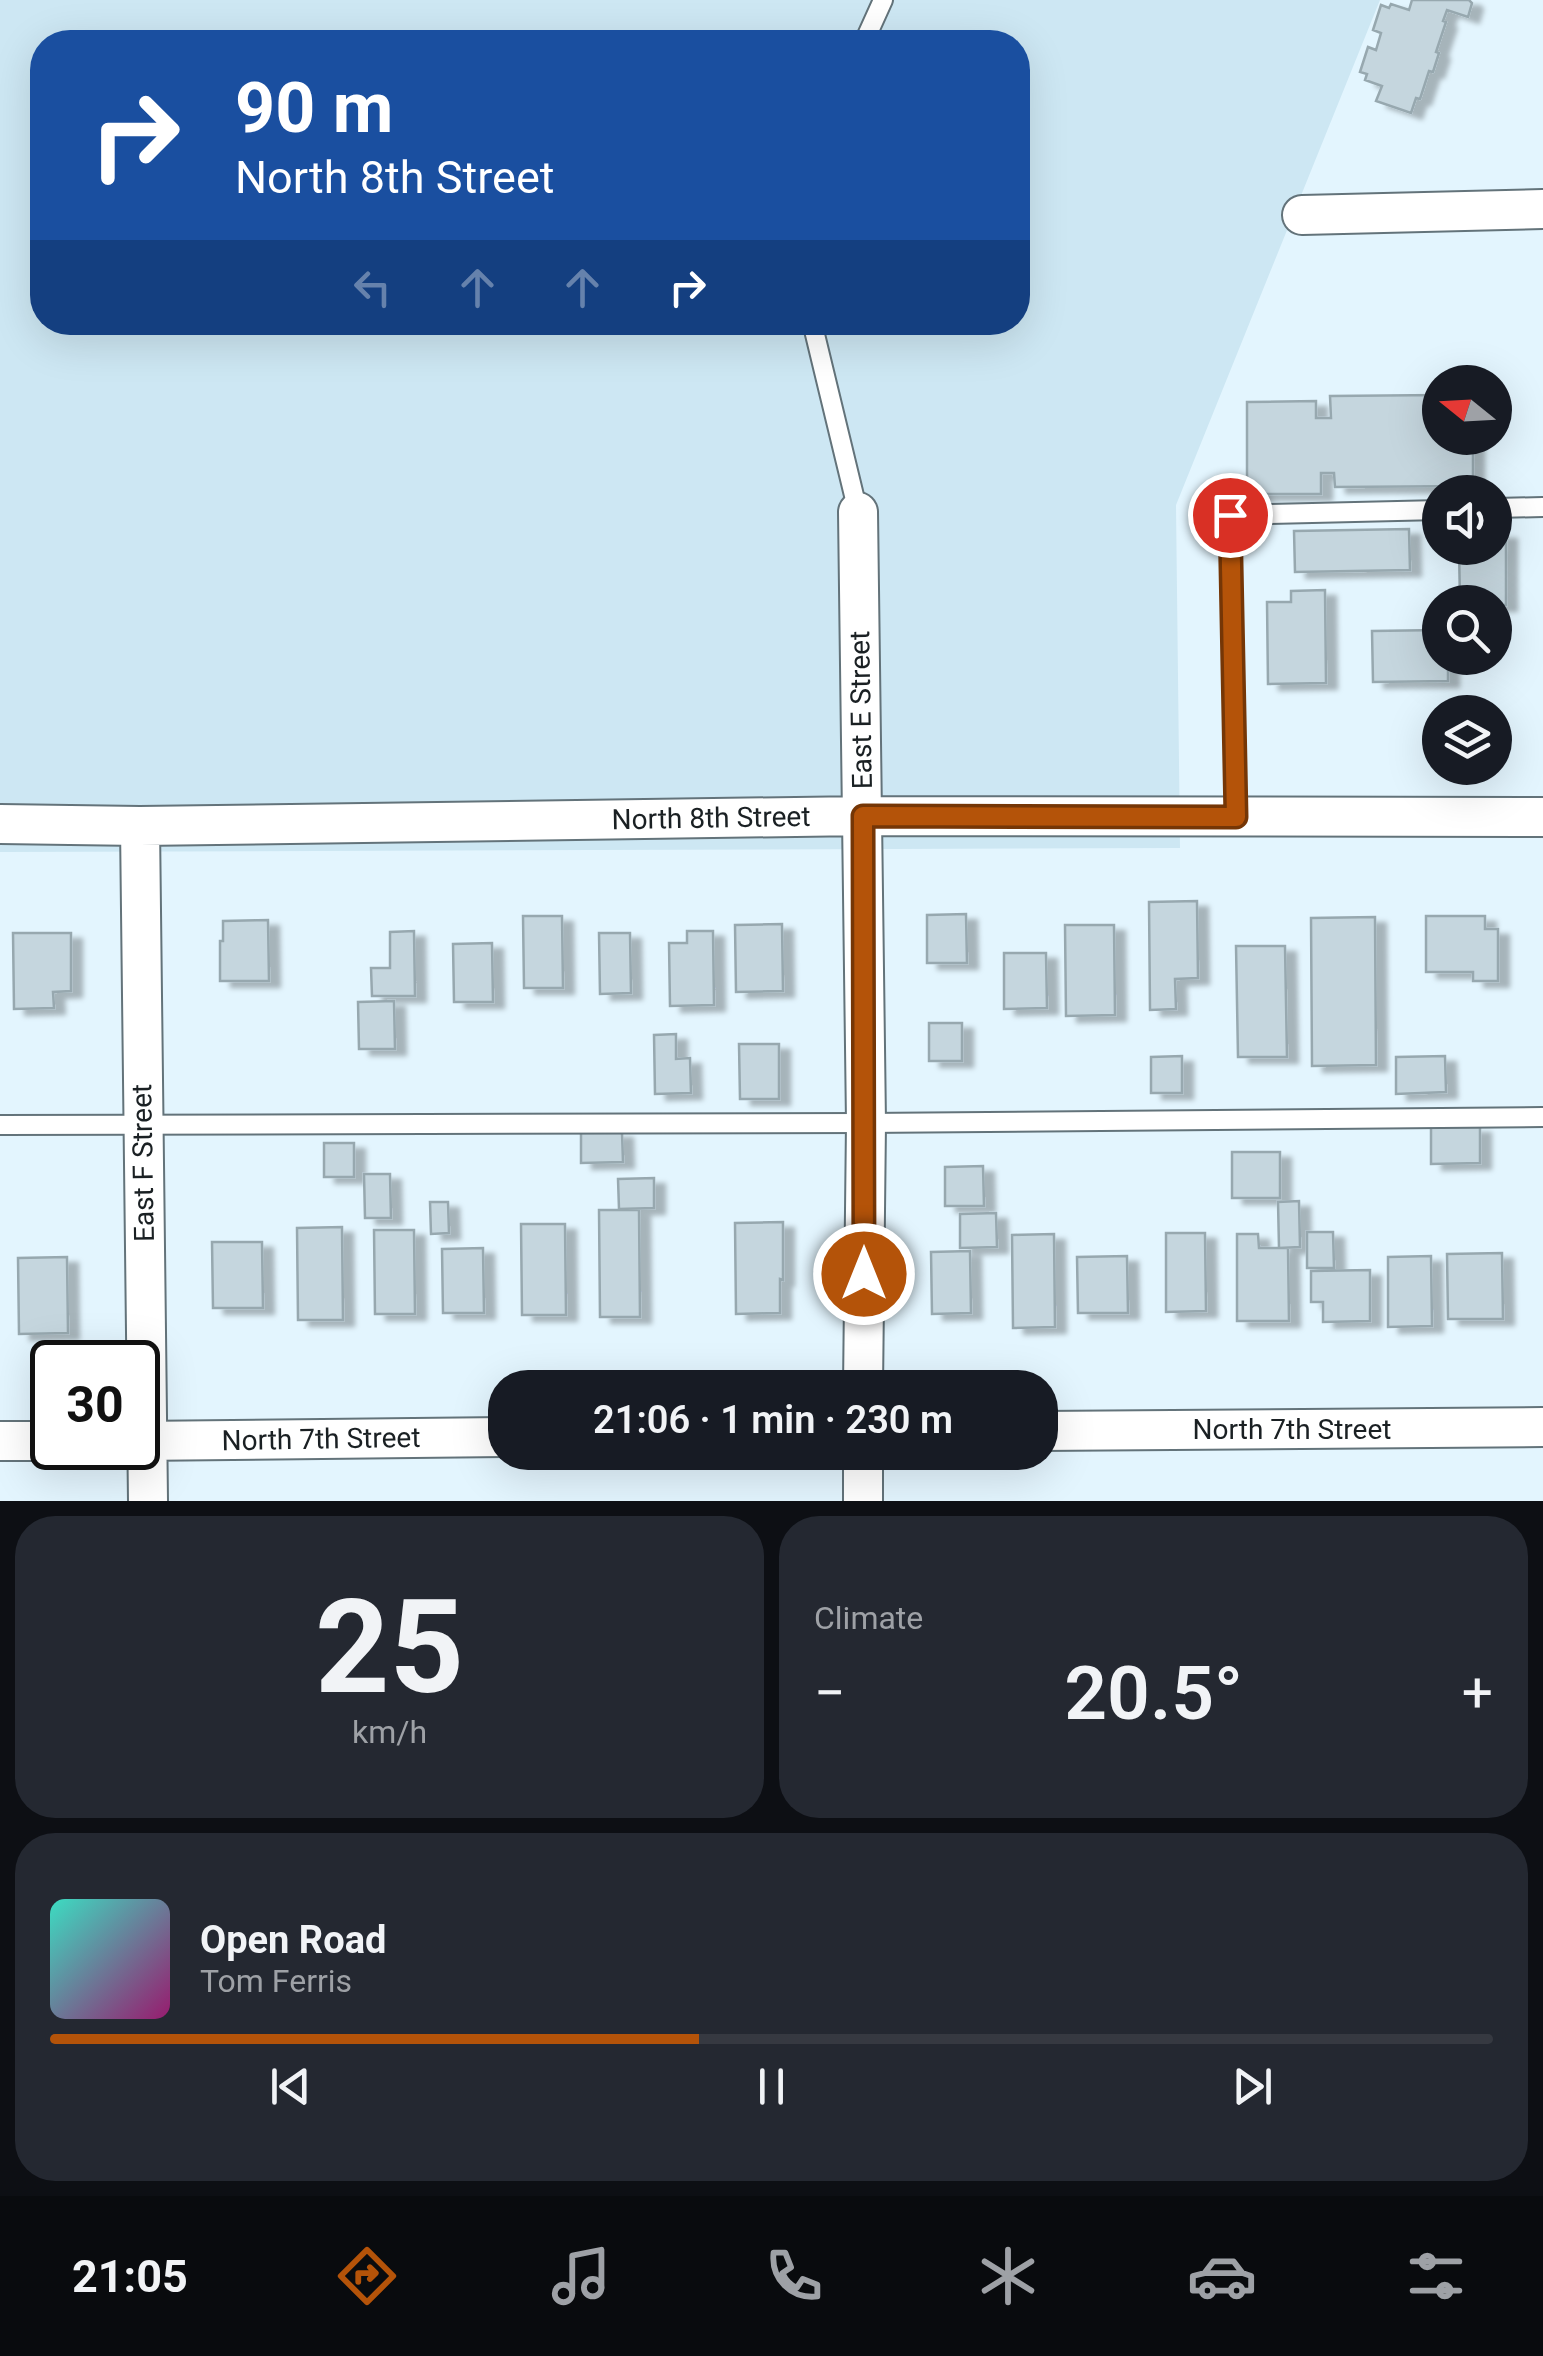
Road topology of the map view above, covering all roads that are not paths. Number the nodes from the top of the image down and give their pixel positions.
1 (883, 0) edge
2 (869, 30) edge
3 (1543, 209) edge
4 (1302, 216) dead end
5 (815, 335) edge
6 (1543, 507) edge
7 (1512, 508) edge
8 (1422, 510) edge
9 (858, 512) joint
10 (863, 816) junction
11 (1236, 817) junction
12 (1543, 817) edge
13 (0, 824) edge
14 (140, 826) junction
15 (1543, 1117) edge
16 (866, 1123) junction
17 (0, 1124) edge
18 (142, 1124) junction
19 (142, 1340) edge
20 (864, 1370) edge
21 (1543, 1427) edge
22 (1058, 1431) edge
23 (488, 1437) edge
24 (0, 1441) edge
25 (30, 1441) edge
26 (160, 1441) edge
27 (145, 1470) edge
28 (863, 1470) edge
29 (148, 1501) edge
30 (863, 1501) edge

1 - 2 lane
3 - 4 street
5 - 9 lane
6 - 7 lane
8 - 11 lane
9 - 10 street, East E Street
10 - 11 street, North 8th Street
10 - 14 street, North 8th Street
10 - 16 street, East E Street
11 - 12 street, North 8th Street
13 - 14 street, North 8th Street
14 - 18 street, East F Street
15 - 16 lane
16 - 18 lane
16 - 20 street, East E Street
17 - 18 lane
18 - 19 street, East F Street
21 - 22 street, North 7th Street
23 - 26 street, North 7th Street
24 - 25 street
27 - 29 street, East F Street
28 - 30 street

